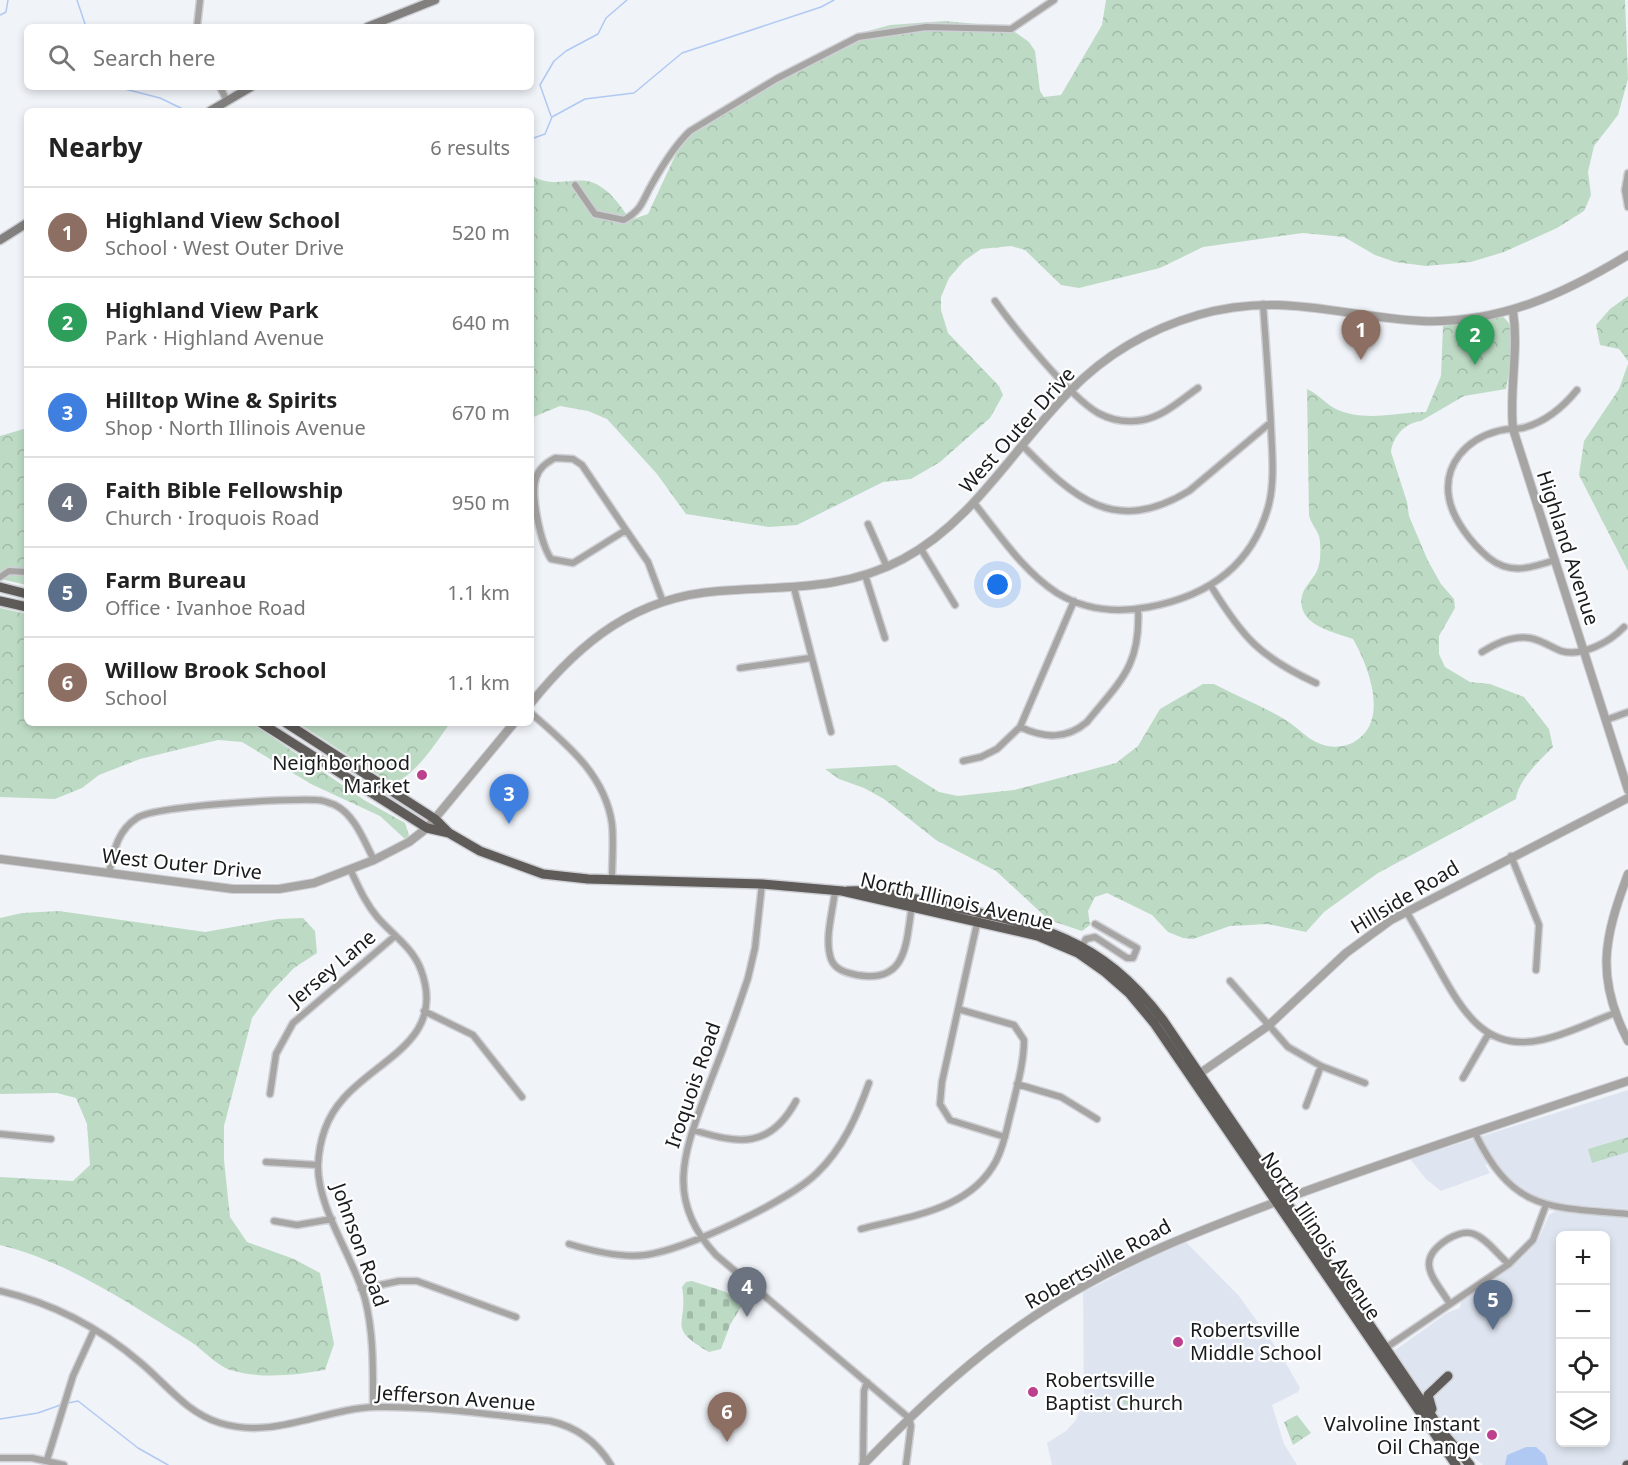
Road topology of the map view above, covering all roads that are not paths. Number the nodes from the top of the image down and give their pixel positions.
1 (200, 0) edge
2 (435, 0) edge
3 (1054, 0) edge
4 (197, 24) edge
5 (375, 24) edge
6 (222, 90) edge
7 (246, 90) edge
8 (227, 101) junction
9 (214, 108) edge
10 (1628, 173) edge
11 (575, 185) dead end
12 (1628, 207) edge
13 (24, 225) edge
14 (0, 240) edge
15 (1628, 255) edge
16 (995, 301) dead end
17 (1263, 304) junction
18 (1513, 310) junction
19 (1198, 388) dead end
20 (1071, 389) junction
21 (1577, 390) dead end
22 (1270, 423) junction
23 (1513, 429) junction
24 (1022, 445) junction
25 (974, 503) junction
26 (868, 524) dead end
27 (626, 530) junction
28 (921, 549) junction
29 (1554, 560) junction
30 (887, 567) junction
31 (24, 572) edge
32 (866, 575) junction
33 (0, 577) edge
34 (1212, 586) junction
35 (0, 587) edge
36 (794, 588) junction
37 (24, 593) edge
38 (0, 601) edge
39 (1074, 601) junction
40 (663, 602) junction
41 (955, 605) dead end
42 (24, 606) edge
43 (1138, 609) junction
44 (1624, 627) dead end
45 (885, 638) dead end
46 (1583, 650) junction
47 (1482, 652) dead end
48 (810, 658) junction
49 (740, 668) dead end
50 (1316, 683) dead end
51 (534, 699) edge
52 (1628, 712) edge
53 (534, 716) edge
54 (1606, 720) junction
55 (266, 726) edge
56 (291, 726) edge
57 (512, 726) edge
58 (1020, 727) junction
59 (831, 732) dead end
60 (963, 761) dead end
61 (1628, 790) edge
62 (1628, 798) edge
63 (435, 819) junction
64 (427, 828) junction
65 (449, 833) junction
66 (1511, 856) junction
67 (0, 859) edge
68 (374, 860) junction
69 (351, 871) junction
70 (109, 873) junction
71 (1628, 874) edge
72 (612, 880) junction
73 (762, 884) junction
74 (838, 891) junction
75 (912, 903) junction
76 (1406, 911) junction
77 (979, 917) junction
78 (1095, 924) dead end
79 (395, 936) junction
80 (1080, 950) junction
81 (1536, 970) dead end
82 (1230, 981) dead end
83 (958, 1009) junction
84 (424, 1011) junction
85 (1615, 1013) junction
86 (1268, 1026) junction
87 (1489, 1033) junction
88 (1628, 1041) edge
89 (1321, 1066) junction
90 (1196, 1076) junction
91 (1463, 1078) dead end
92 (1628, 1081) edge
93 (869, 1083) dead end
94 (1365, 1083) dead end
95 (1017, 1084) junction
96 (270, 1094) dead end
97 (522, 1097) dead end
98 (796, 1101) dead end
99 (1306, 1107) dead end
100 (1097, 1119) dead end
101 (693, 1130) junction
102 (1475, 1133) junction
103 (0, 1134) edge
104 (1005, 1137) junction
105 (51, 1139) dead end
106 (266, 1162) dead end
107 (318, 1165) junction
108 (1280, 1201) junction
109 (1546, 1205) junction
110 (1628, 1214) edge
111 (332, 1219) junction
112 (274, 1221) dead end
113 (861, 1229) dead end
114 (700, 1238) junction
115 (569, 1244) dead end
116 (1509, 1264) junction
117 (361, 1289) junction
118 (0, 1291) edge
119 (1450, 1304) junction
120 (516, 1317) dead end
121 (94, 1329) junction
122 (1382, 1350) junction
123 (867, 1382) junction
124 (1411, 1385) junction
125 (374, 1407) junction
126 (909, 1418) junction
127 (1457, 1450) junction
128 (0, 1458) edge
129 (47, 1460) junction
130 (64, 1465) edge
131 (611, 1465) edge
132 (863, 1465) edge
133 (906, 1465) edge
134 (1456, 1465) edge
135 (1470, 1465) edge

1 - 4 street
2 - 5 main road
3 - 11 street
6 - 8 street
7 - 8 main road
8 - 9 main road
10 - 12 street
13 - 14 main road
15 - 18 street, West Outer Drive
16 - 20 street
17 - 18 street, West Outer Drive
17 - 20 street, West Outer Drive
17 - 22 street
18 - 23 street, Highland Avenue
19 - 20 street
20 - 24 street, West Outer Drive
21 - 23 street
22 - 24 street
22 - 34 street
23 - 29 street, Highland Avenue
23 - 29 street
24 - 25 street, West Outer Drive
25 - 28 street, West Outer Drive
25 - 39 street
26 - 30 street
27 - 27 street
27 - 40 street
28 - 30 street, West Outer Drive
28 - 41 street
29 - 46 street, Highland Avenue
30 - 32 street, West Outer Drive
31 - 33 street
32 - 36 street, West Outer Drive
32 - 45 street
34 - 43 street
34 - 50 street
35 - 37 highway
36 - 40 street, West Outer Drive
36 - 48 street
38 - 42 highway
39 - 43 street
39 - 58 street
40 - 51 street, West Outer Drive
43 - 58 street
44 - 46 street
46 - 47 street
46 - 54 street, Highland Avenue
48 - 49 street
48 - 59 street
52 - 54 street
53 - 72 street
54 - 61 street, Highland Avenue
55 - 64 highway
56 - 63 highway
57 - 63 street, West Outer Drive
58 - 60 street
62 - 66 street, Hillside Road
63 - 64 street, West Outer Drive
63 - 65 highway
64 - 65 highway
64 - 68 street, West Outer Drive
65 - 72 highway, North Illinois Avenue
66 - 76 street, Hillside Road
66 - 81 street
67 - 70 street, West Outer Drive
68 - 69 street, West Outer Drive
68 - 70 street
69 - 70 street, West Outer Drive
69 - 79 street, Johnson Road
71 - 85 street
72 - 73 highway, North Illinois Avenue
73 - 74 highway, North Illinois Avenue
73 - 101 street, Iroquois Road
74 - 75 highway, North Illinois Avenue
74 - 75 street
75 - 77 highway, North Illinois Avenue
76 - 86 street, Hillside Road
76 - 87 street
77 - 80 highway, North Illinois Avenue
77 - 83 street
78 - 80 street
79 - 84 street, Johnson Road
79 - 96 street, Jersey Lane
80 - 90 highway, North Illinois Avenue
82 - 86 street
83 - 95 street
83 - 104 street
84 - 97 street
84 - 107 street, Johnson Road
85 - 87 street
85 - 88 street
86 - 89 street
86 - 90 street, Hillside Road
87 - 91 street
89 - 94 street
89 - 99 street
90 - 108 highway, North Illinois Avenue
92 - 102 street, Robertsville Road
93 - 114 street
95 - 100 street
95 - 104 street
98 - 101 street
101 - 114 street, Iroquois Road
102 - 108 street, Robertsville Road
102 - 109 street
103 - 105 street
104 - 113 street
106 - 107 street
107 - 111 street, Johnson Road
108 - 122 highway, North Illinois Avenue
108 - 126 street, Robertsville Road
109 - 110 street
109 - 116 street
111 - 112 street
111 - 117 street, Johnson Road
114 - 115 street
114 - 123 street, Iroquois Road
116 - 119 street
116 - 119 street
117 - 120 street
117 - 125 street, Johnson Road
118 - 121 street, Jefferson Avenue
119 - 122 street
121 - 125 street, Jefferson Avenue
121 - 129 street
122 - 124 highway
122 - 134 highway, North Illinois Avenue
123 - 126 street, Iroquois Road
123 - 132 street
124 - 127 highway
124 - 127 highway
125 - 131 street, Jefferson Avenue
126 - 132 street, Robertsville Road
126 - 133 street
127 - 135 highway
128 - 129 street
129 - 130 street

